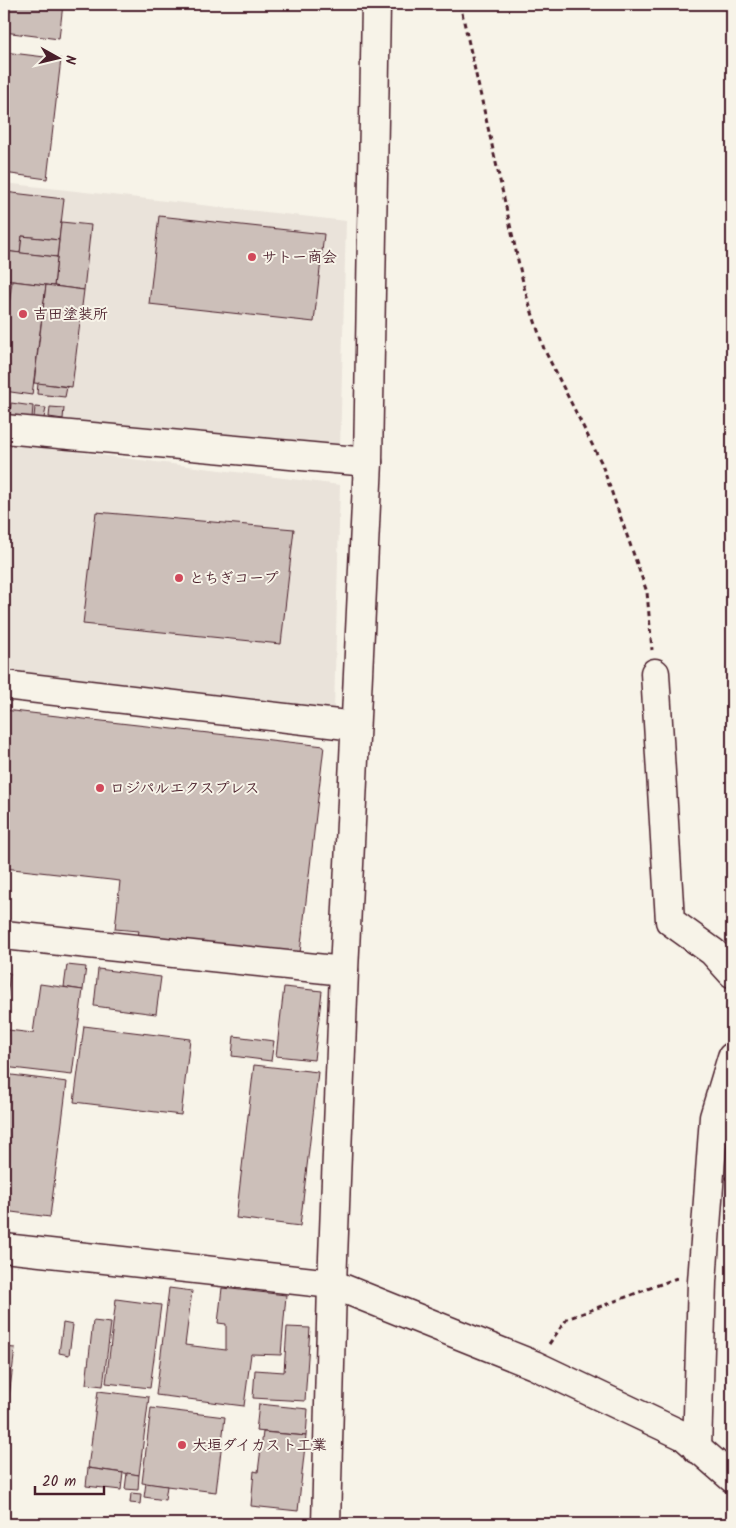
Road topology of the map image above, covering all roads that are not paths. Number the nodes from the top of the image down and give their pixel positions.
1 (376, 4) edge
2 (4, 429) edge
3 (368, 462) junction
4 (655, 673) road end
5 (4, 685) edge
6 (356, 726) junction
7 (4, 935) edge
8 (344, 971) junction
9 (732, 973) edge
10 (732, 1057) edge
11 (4, 1248) edge
12 (332, 1284) junction
13 (697, 1449) junction
14 (732, 1478) edge
15 (326, 1524) edge

1 - 3 street
2 - 3 street
3 - 6 street
4 - 9 street
5 - 6 street
6 - 8 street
7 - 8 street
8 - 12 street
10 - 13 street
11 - 12 street
12 - 13 street
12 - 15 street
13 - 14 street

